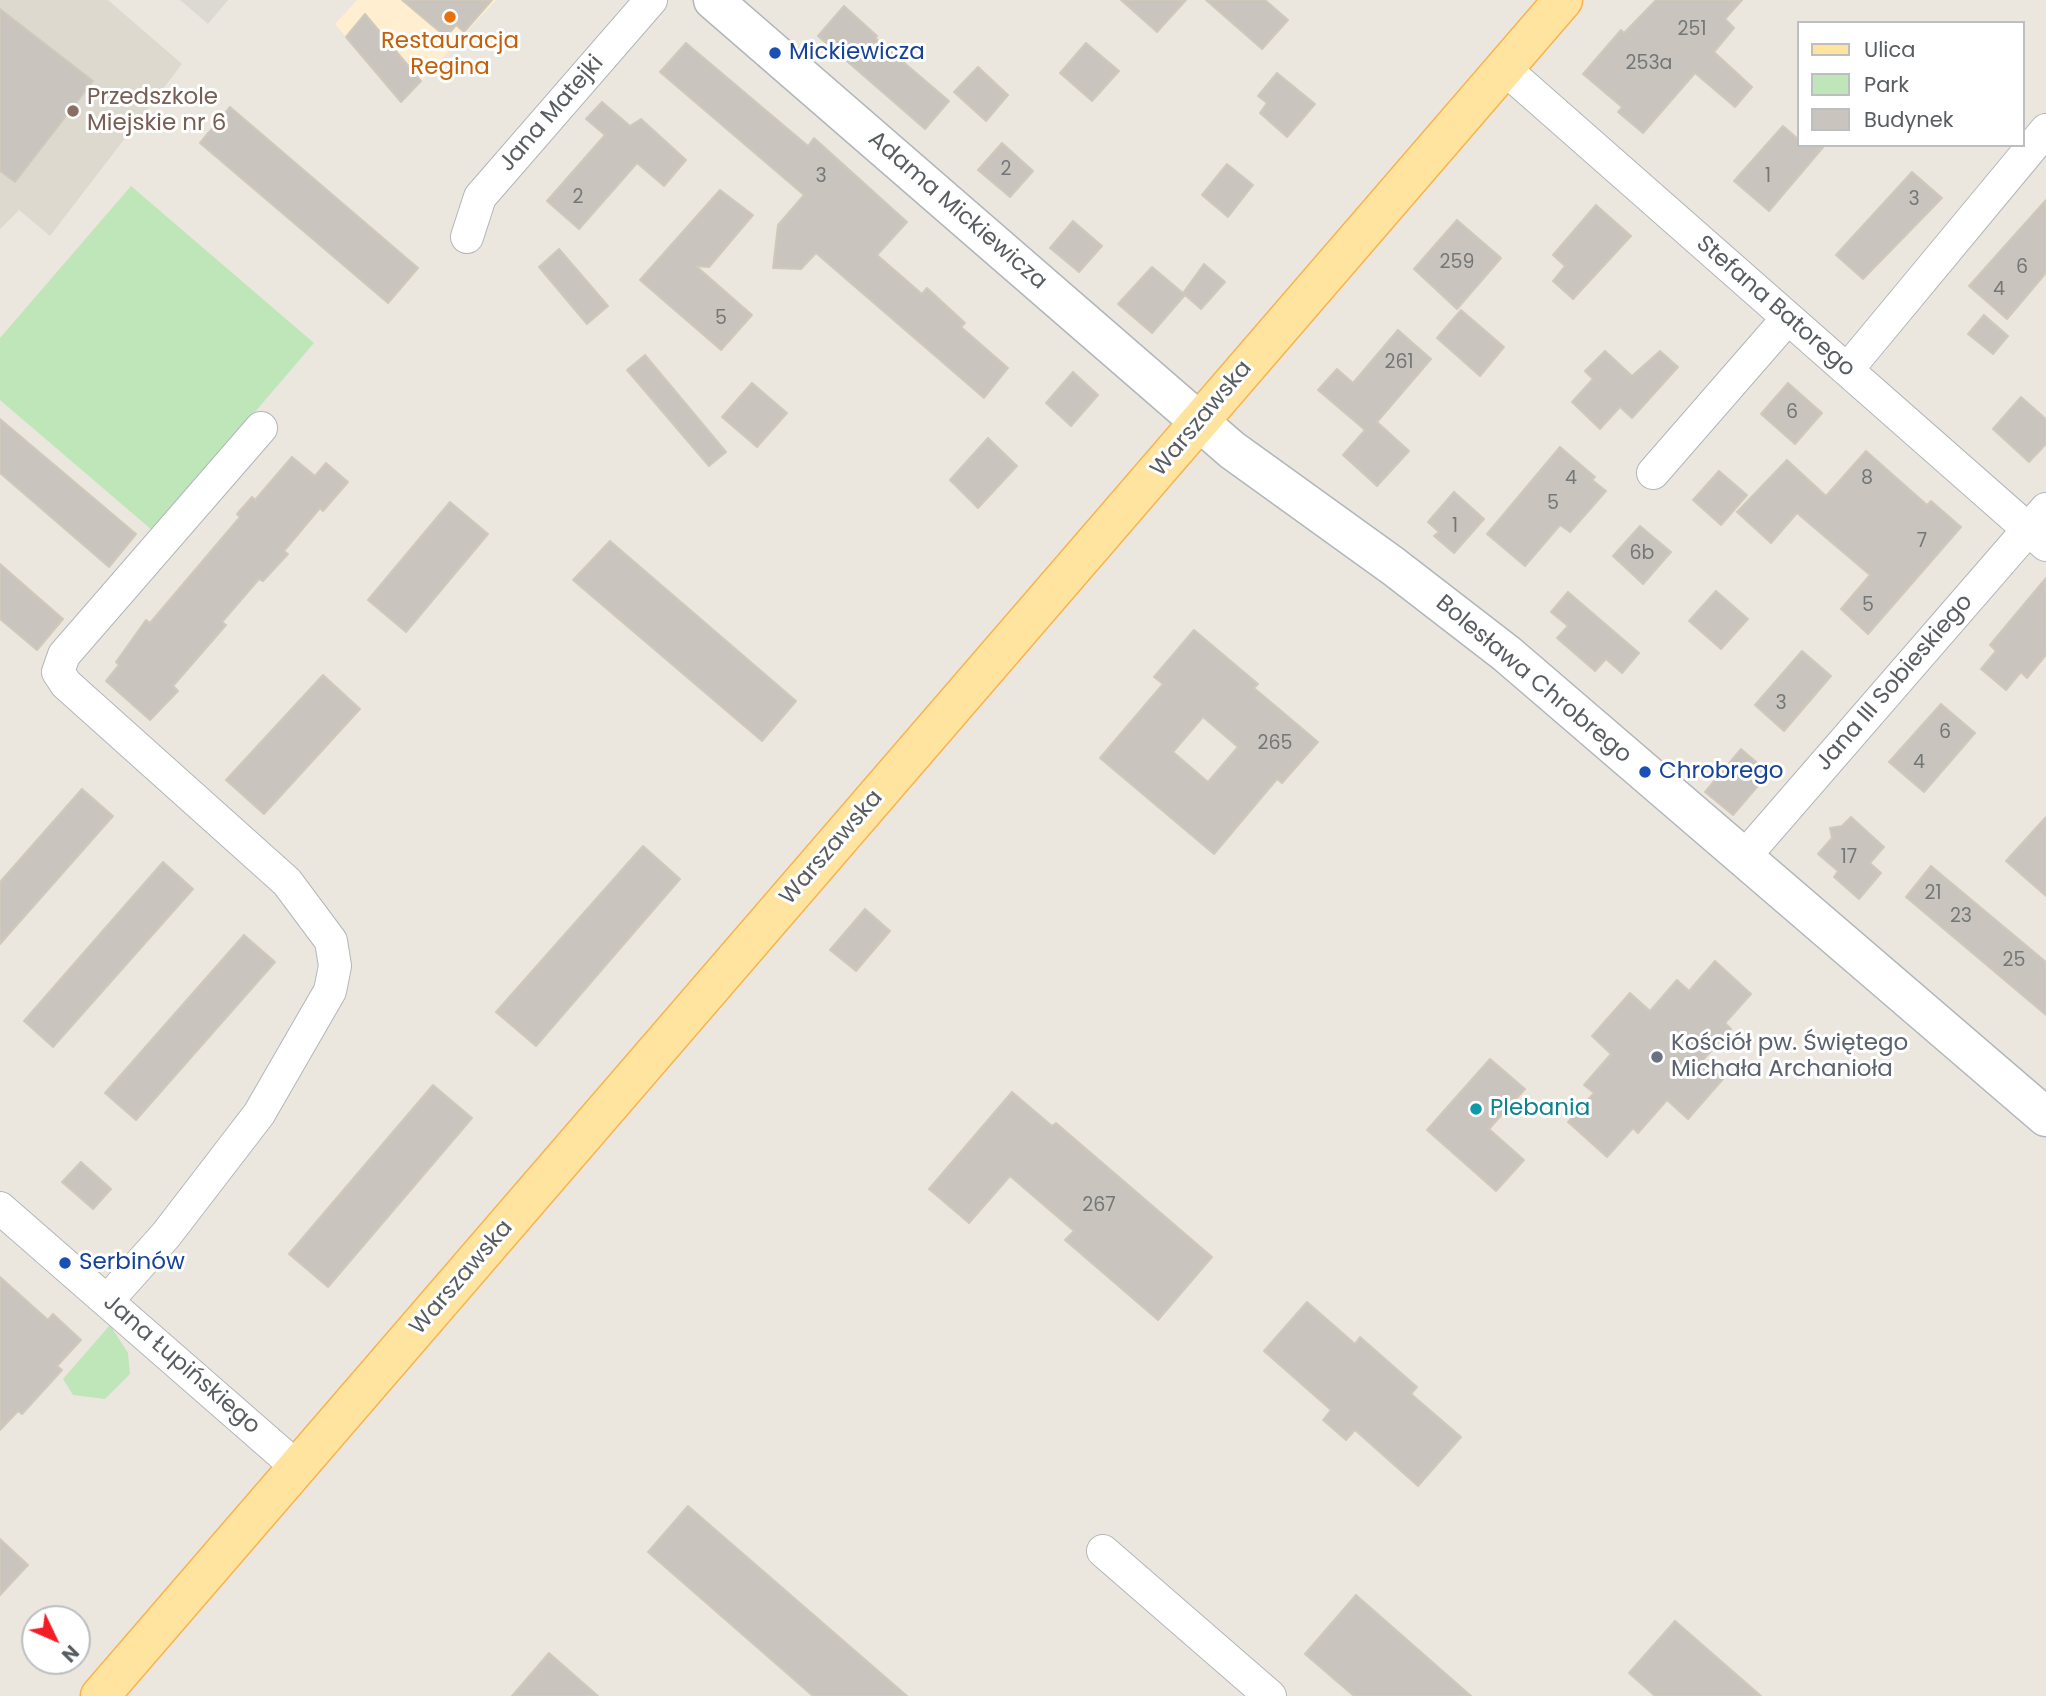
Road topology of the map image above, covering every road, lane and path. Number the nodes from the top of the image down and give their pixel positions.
1 (651, 0) edge
2 (713, 0) edge
3 (1563, 0) edge
4 (1505, 69) junction
5 (2046, 130) edge
6 (467, 237) dead end
7 (1787, 319) junction
8 (1847, 369) junction
9 (1199, 422) junction
10 (261, 428) dead end
11 (1653, 473) dead end
12 (2040, 528) edge
13 (1745, 856) junction
14 (2046, 1117) edge
15 (0, 1208) edge
16 (108, 1300) junction
17 (298, 1468) junction
18 (1103, 1551) dead end
19 (100, 1696) edge
20 (1270, 1696) edge

1 - 6 street, Jana Matejki
2 - 9 street, Adama Mickiewicza
3 - 4 main road, Warszawska
4 - 7 street, Stefana Batorego
4 - 9 main road, Warszawska
5 - 8 street
7 - 8 street, Stefana Batorego
7 - 11 street
8 - 12 street, Stefana Batorego
9 - 13 street, Bolesława Chrobrego
9 - 17 main road, Warszawska
10 - 16 street
12 - 13 street, Jana III Sobieskiego
13 - 14 street, Bolesława Chrobrego
15 - 16 street, Jana Łupińskiego
16 - 17 street, Jana Łupińskiego
17 - 19 main road, Warszawska
18 - 20 street

